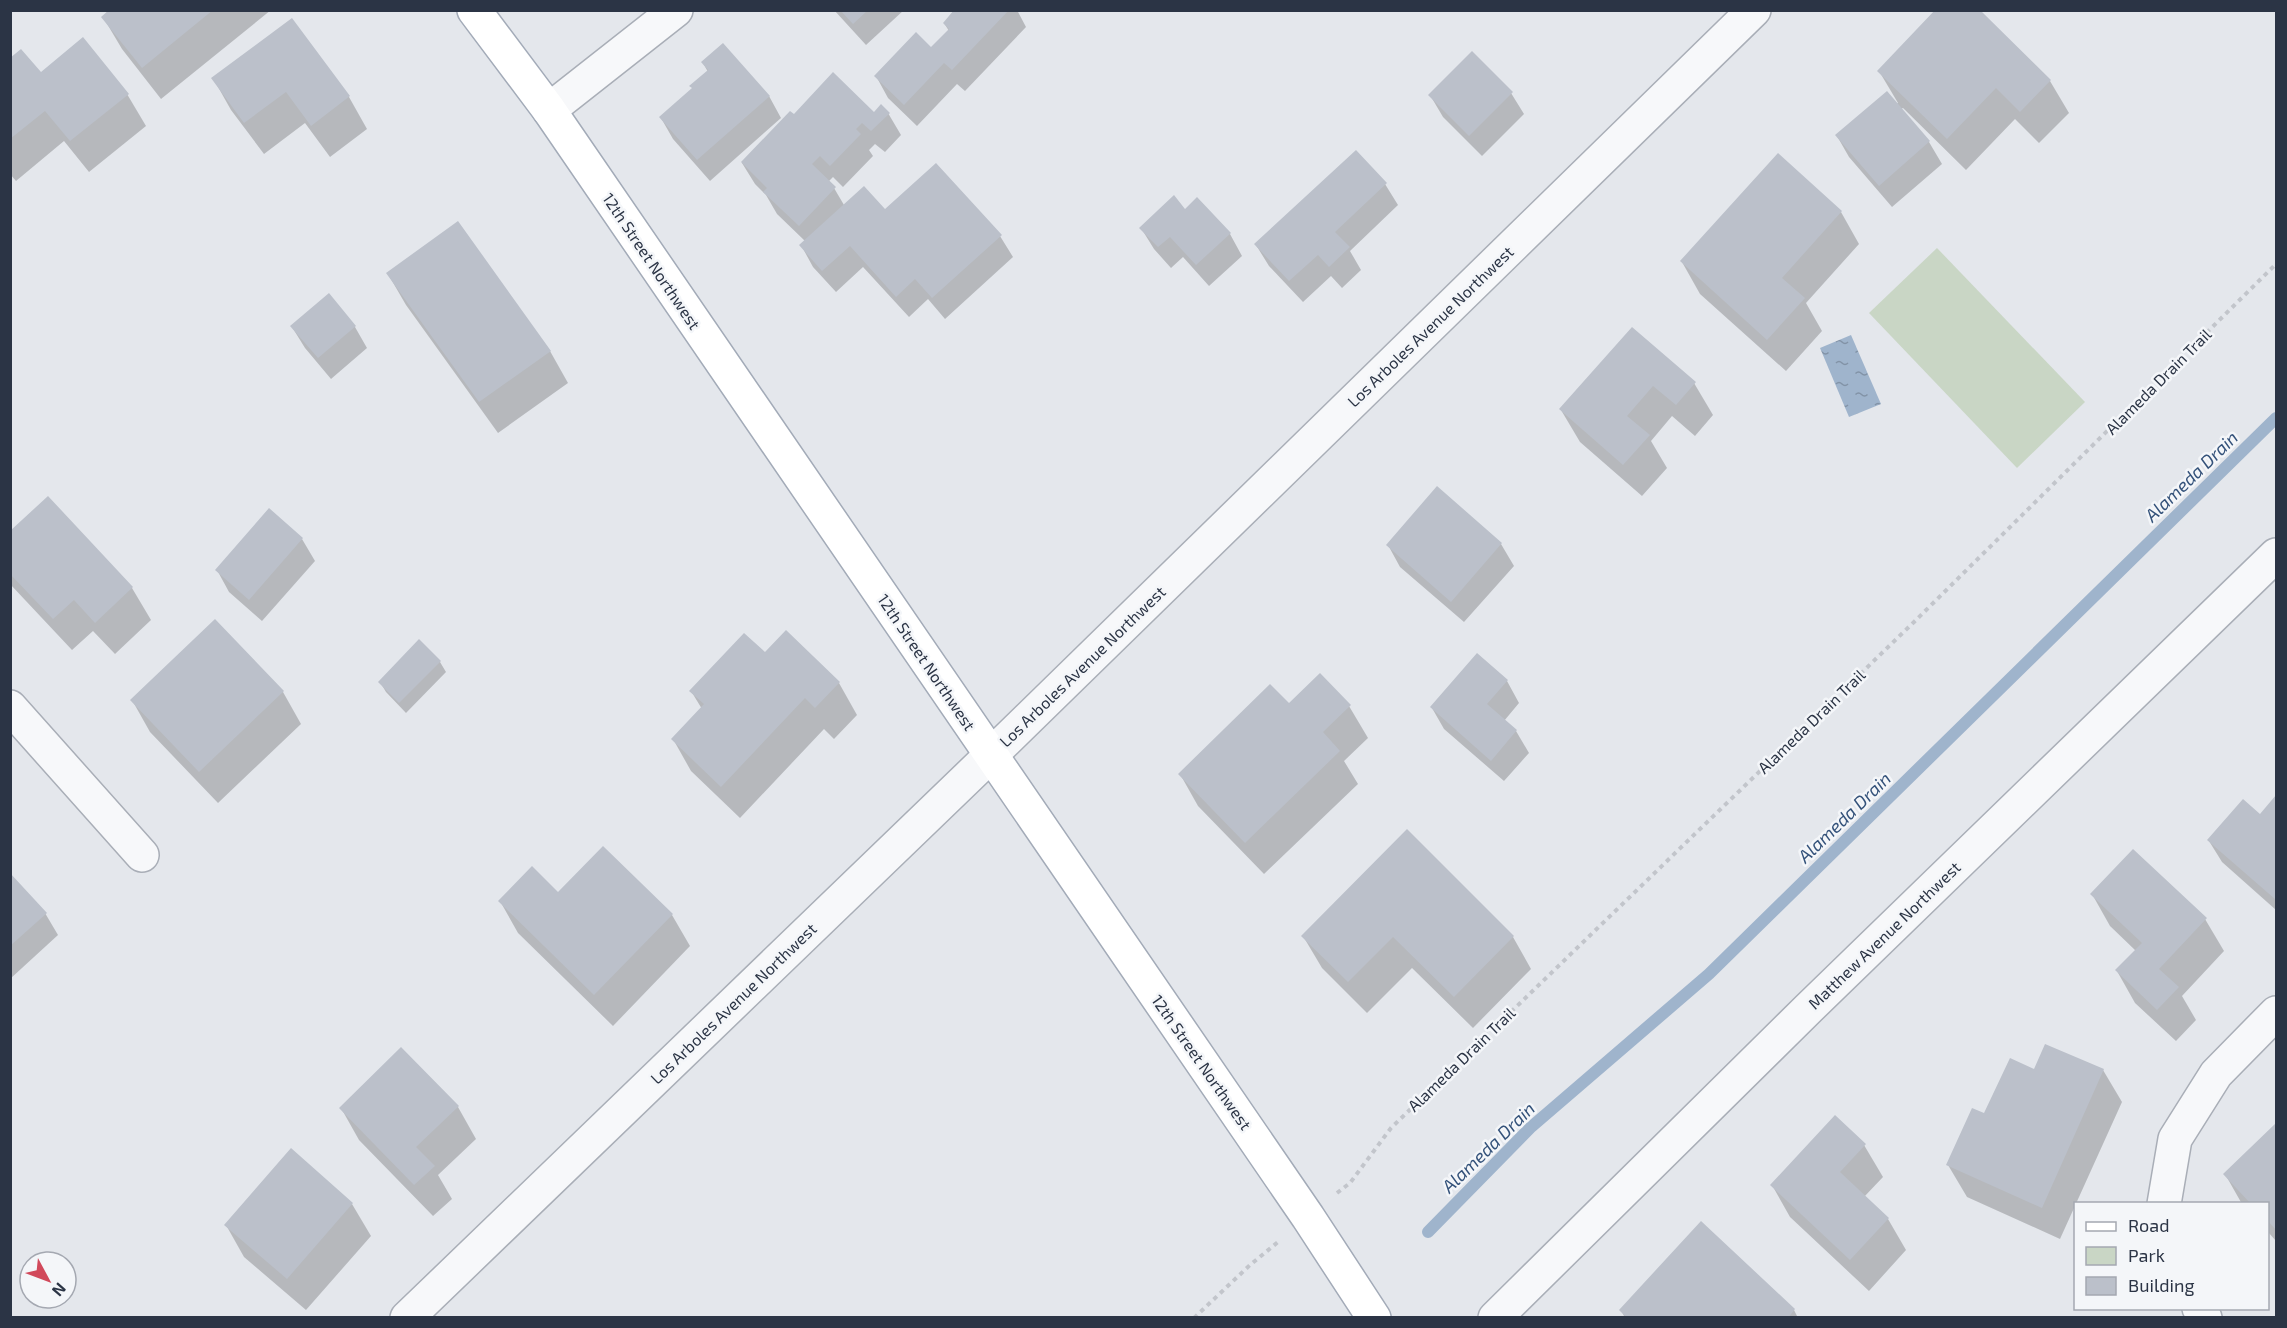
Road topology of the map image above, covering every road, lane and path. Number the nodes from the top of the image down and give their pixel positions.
1 (474, 10) edge
2 (676, 10) edge
3 (1754, 10) edge
4 (549, 110) junction
5 (2277, 264) edge
6 (2277, 555) edge
7 (10, 706) edge
8 (991, 755) junction
9 (142, 855) dead end
10 (2277, 1013) edge
11 (1350, 1183) dead end
12 (2164, 1202) edge
13 (1271, 1248) dead end
14 (407, 1317) edge
15 (1194, 1317) edge
16 (1374, 1317) edge
17 (1495, 1317) edge

1 - 4 main road, 12th Street Northwest
2 - 4 street
3 - 8 street, Los Arboles Avenue Northwest
4 - 8 main road, 12th Street Northwest
5 - 11 path, Alameda Drain Trail
6 - 17 street, Matthew Avenue Northwest
7 - 9 street
8 - 14 street, Los Arboles Avenue Northwest
8 - 16 main road, 12th Street Northwest
10 - 12 street
13 - 15 path

